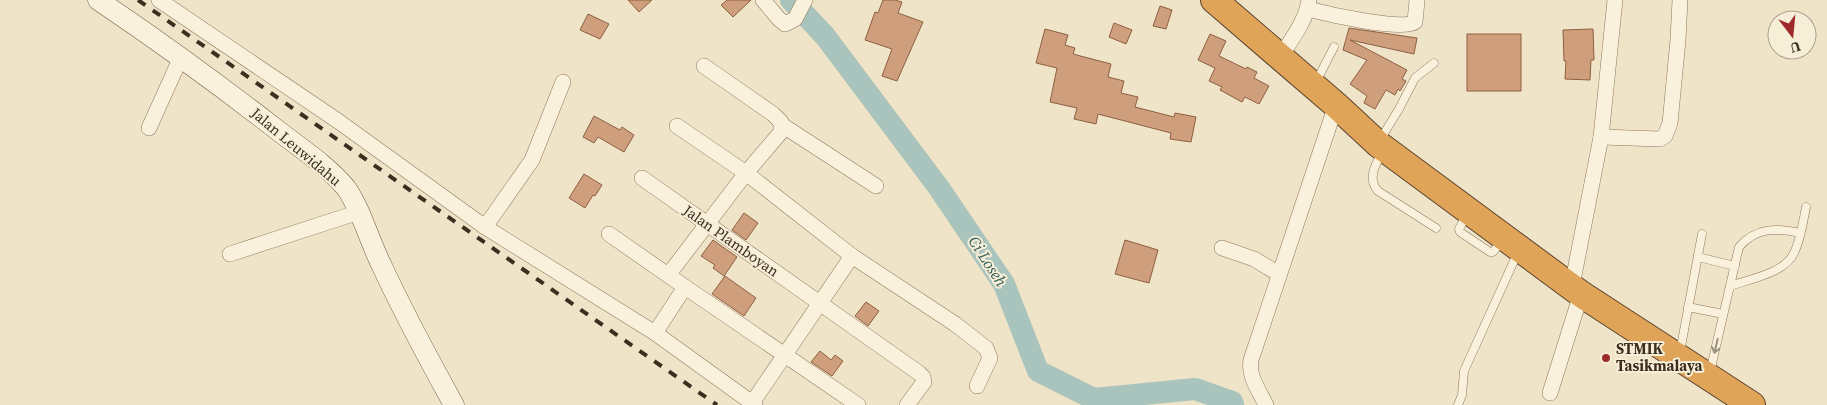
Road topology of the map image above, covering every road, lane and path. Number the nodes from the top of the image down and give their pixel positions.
1 (98, 0) edge
2 (159, 0) edge
3 (763, 0) edge
4 (805, 0) edge
5 (1214, 0) edge
6 (1418, 0) edge
7 (1615, 0) edge
8 (1680, 0) edge
9 (1308, 5) edge
10 (1334, 48) dead end
11 (181, 57) junction
12 (1280, 57) junction
13 (1434, 63) dead end
14 (704, 66) dead end
15 (562, 82) dead end
16 (1313, 86) junction
17 (1336, 105) junction
18 (677, 126) dead end
19 (782, 126) junction
20 (149, 128) dead end
21 (1601, 137) junction
22 (1381, 147) junction
23 (746, 173) junction
24 (642, 178) dead end
25 (876, 186) dead end
26 (1806, 207) dead end
27 (359, 212) junction
28 (706, 225) junction
29 (485, 227) junction
30 (1436, 228) dead end
31 (1800, 233) junction
32 (609, 234) dead end
33 (1702, 234) dead end
34 (1512, 242) junction
35 (1222, 248) dead end
36 (230, 254) dead end
37 (852, 256) junction
38 (1698, 257) junction
39 (1734, 266) junction
40 (669, 274) junction
41 (1279, 274) junction
42 (1730, 286) junction
43 (685, 287) junction
44 (1577, 290) junction
45 (820, 304) junction
46 (1688, 307) junction
47 (1723, 314) junction
48 (655, 333) junction
49 (784, 354) junction
50 (1679, 358) junction
51 (1708, 378) junction
52 (976, 386) dead end
53 (1550, 393) dead end
54 (754, 404) edge
55 (1748, 404) edge
56 (454, 405) edge
57 (858, 405) edge
58 (907, 405) edge
59 (1266, 405) edge
60 (1458, 405) edge

1 - 11 street, Jalan Leuwidahu
2 - 29 street
3 - 4 street
5 - 12 highway
6 - 9 street
7 - 21 street
8 - 21 street
9 - 12 street
10 - 16 lane
11 - 20 street
11 - 27 street, Jalan Leuwidahu
12 - 16 highway
13 - 22 lane
14 - 19 street
15 - 29 street
16 - 17 highway
17 - 22 highway
17 - 41 street
18 - 23 street
19 - 23 street
19 - 25 street
21 - 44 street
22 - 30 lane
22 - 34 highway
23 - 28 street
23 - 37 street
24 - 28 street, Jalan Plamboyan
26 - 31 lane
27 - 36 street
27 - 56 street, Jalan Leuwidahu
28 - 40 street
28 - 45 street, Jalan Plamboyan
29 - 48 street
31 - 39 lane
31 - 42 lane
32 - 40 street
33 - 38 lane
34 - 44 highway
34 - 60 lane
35 - 41 street
37 - 45 street
37 - 52 street
38 - 39 lane
38 - 46 lane
39 - 42 lane
40 - 43 street
41 - 59 street
42 - 47 lane
43 - 48 street
43 - 49 street
44 - 50 highway
44 - 53 street
45 - 49 street
45 - 58 street, Jalan Plamboyan
46 - 47 lane
46 - 50 lane
47 -> 51 lane
48 - 54 street
49 - 54 street
49 - 57 street
50 - 51 highway
51 - 55 highway

